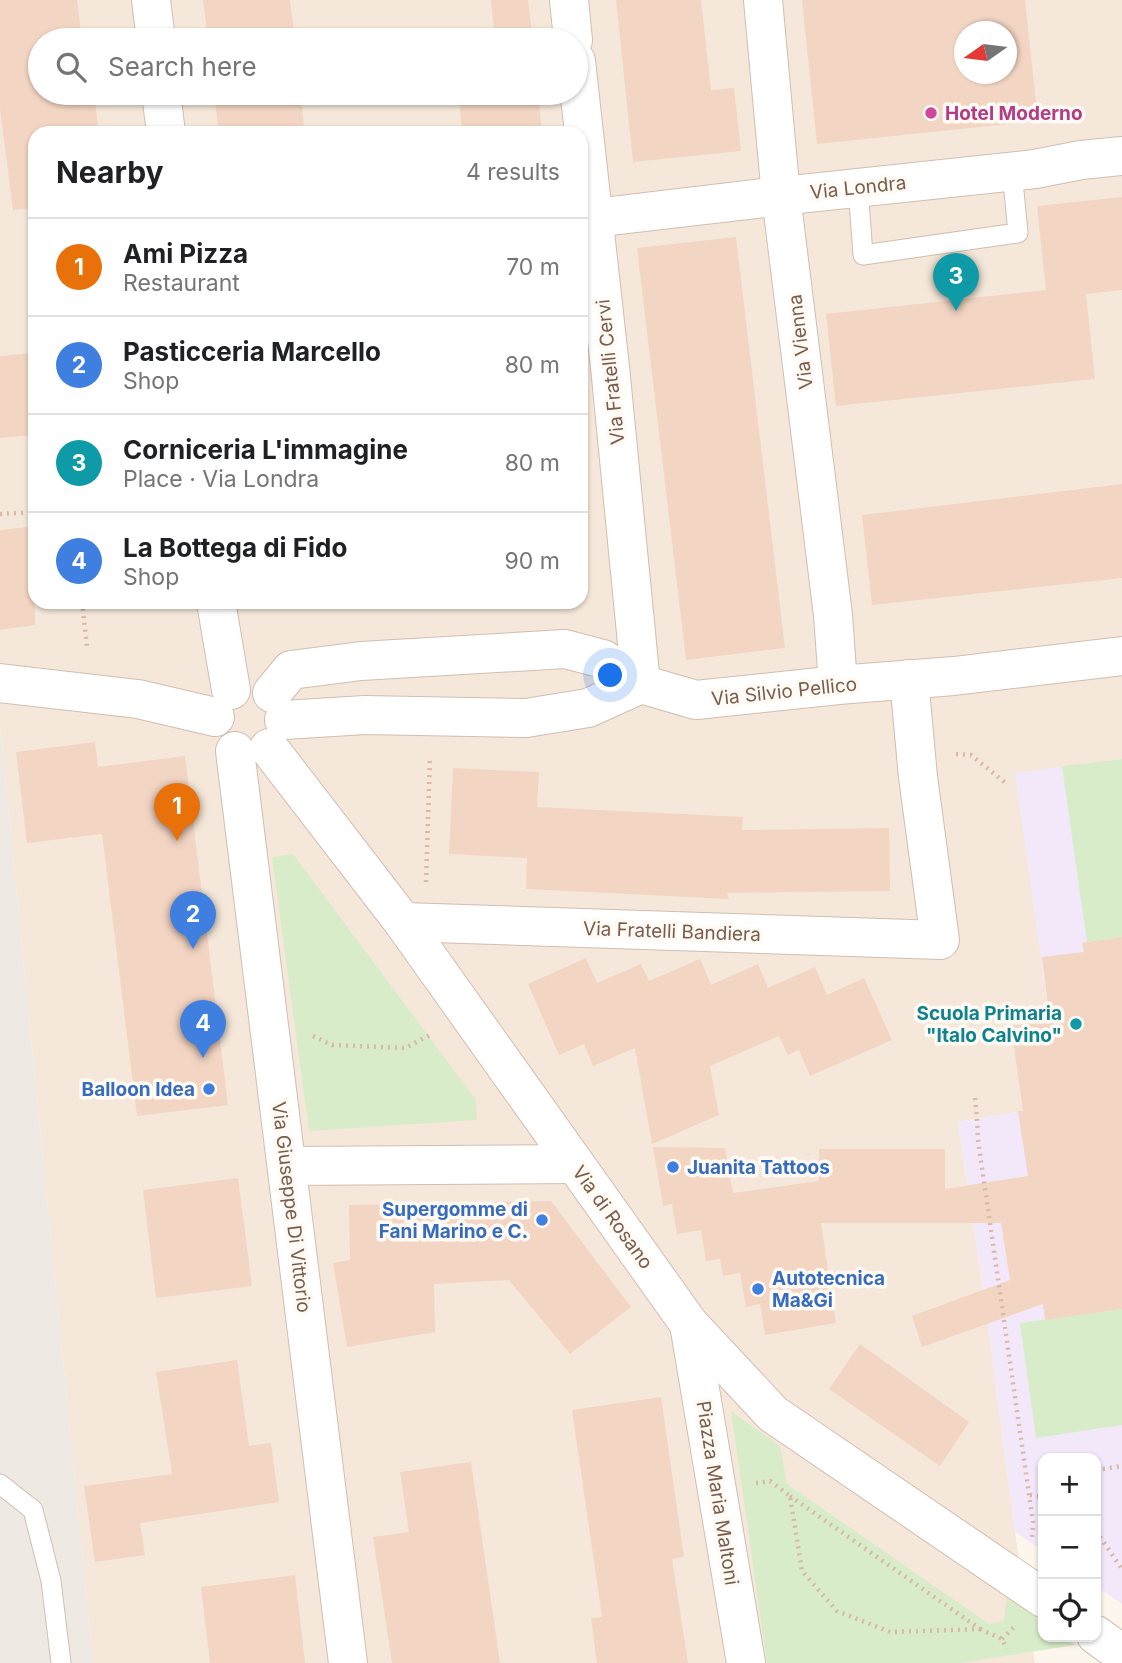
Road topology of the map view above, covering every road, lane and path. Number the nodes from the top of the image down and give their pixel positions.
1 (151, 0) edge
2 (569, 0) edge
3 (763, 0) edge
4 (154, 28) edge
5 (572, 28) edge
6 (162, 105) edge
7 (581, 105) edge
8 (165, 126) edge
9 (583, 126) edge
10 (1122, 156) edge
11 (588, 166) edge
12 (1012, 171) junction
13 (858, 187) junction
14 (781, 196) junction
15 (594, 218) junction
16 (28, 512) edge
17 (0, 514) edge
18 (83, 609) edge
19 (216, 609) edge
20 (87, 647) dead end
21 (1122, 656) edge
22 (909, 679) junction
23 (0, 683) edge
24 (641, 684) junction
25 (838, 685) junction
26 (223, 704) junction
27 (265, 728) junction
28 (430, 747) dead end
29 (944, 752) dead end
30 (1008, 785) dead end
31 (426, 888) dead end
32 (403, 922) junction
33 (433, 1034) dead end
34 (311, 1035) dead end
35 (975, 1098) dead end
36 (575, 1164) junction
37 (288, 1166) junction
38 (689, 1324) junction
39 (1122, 1466) edge
40 (1101, 1469) edge
41 (0, 1484) edge
42 (748, 1484) dead end
43 (1030, 1495) junction
44 (790, 1496) junction
45 (1038, 1496) edge
46 (1101, 1538) edge
47 (1032, 1543) dead end
48 (1122, 1569) edge
49 (1038, 1595) edge
50 (979, 1629) junction
51 (1101, 1639) edge
52 (1007, 1649) dead end
53 (1122, 1654) edge
54 (61, 1663) edge
55 (348, 1663) edge
56 (746, 1663) edge

1 - 4 street
2 - 5 street
3 - 14 street, Via Vienna
6 - 8 street
7 - 9 street, Via Fratelli Cervi
10 - 12 street, Via Londra
11 - 15 street, Via Fratelli Cervi
12 - 13 street, Via Londra
12 - 13 lane
13 - 14 street, Via Londra
14 - 15 street, Via Londra
14 - 25 street, Via Vienna
15 - 24 street, Via Fratelli Cervi
16 - 17 path
18 - 20 path
19 - 26 street, Via di Rosano
21 - 22 street, Via Silvio Pellico
22 - 25 street, Via Silvio Pellico
22 - 32 street, Via Fratelli Bandiera
23 - 26 street
24 - 25 street, Via Silvio Pellico
24 - 27 street
24 - 27 street, Via Silvio Pellico
26 - 27 street, Via di Rosano
26 - 27 street
27 - 32 street, Via di Rosano
27 - 37 street, Via Giuseppe Di Vittorio
28 - 31 path
29 - 30 path
32 - 36 street, Via di Rosano
33 - 34 path
35 - 43 path
36 - 37 street
36 - 38 street, Via di Rosano
37 - 55 street, Via Giuseppe Di Vittorio
38 - 49 street, Via di Rosano
38 - 56 street, Piazza Maria Maltoni
39 - 40 path
41 - 54 lane
42 - 44 path
43 - 45 path
43 - 47 path
44 - 50 path
44 - 50 path
46 - 48 path
50 - 52 path
51 - 53 street

